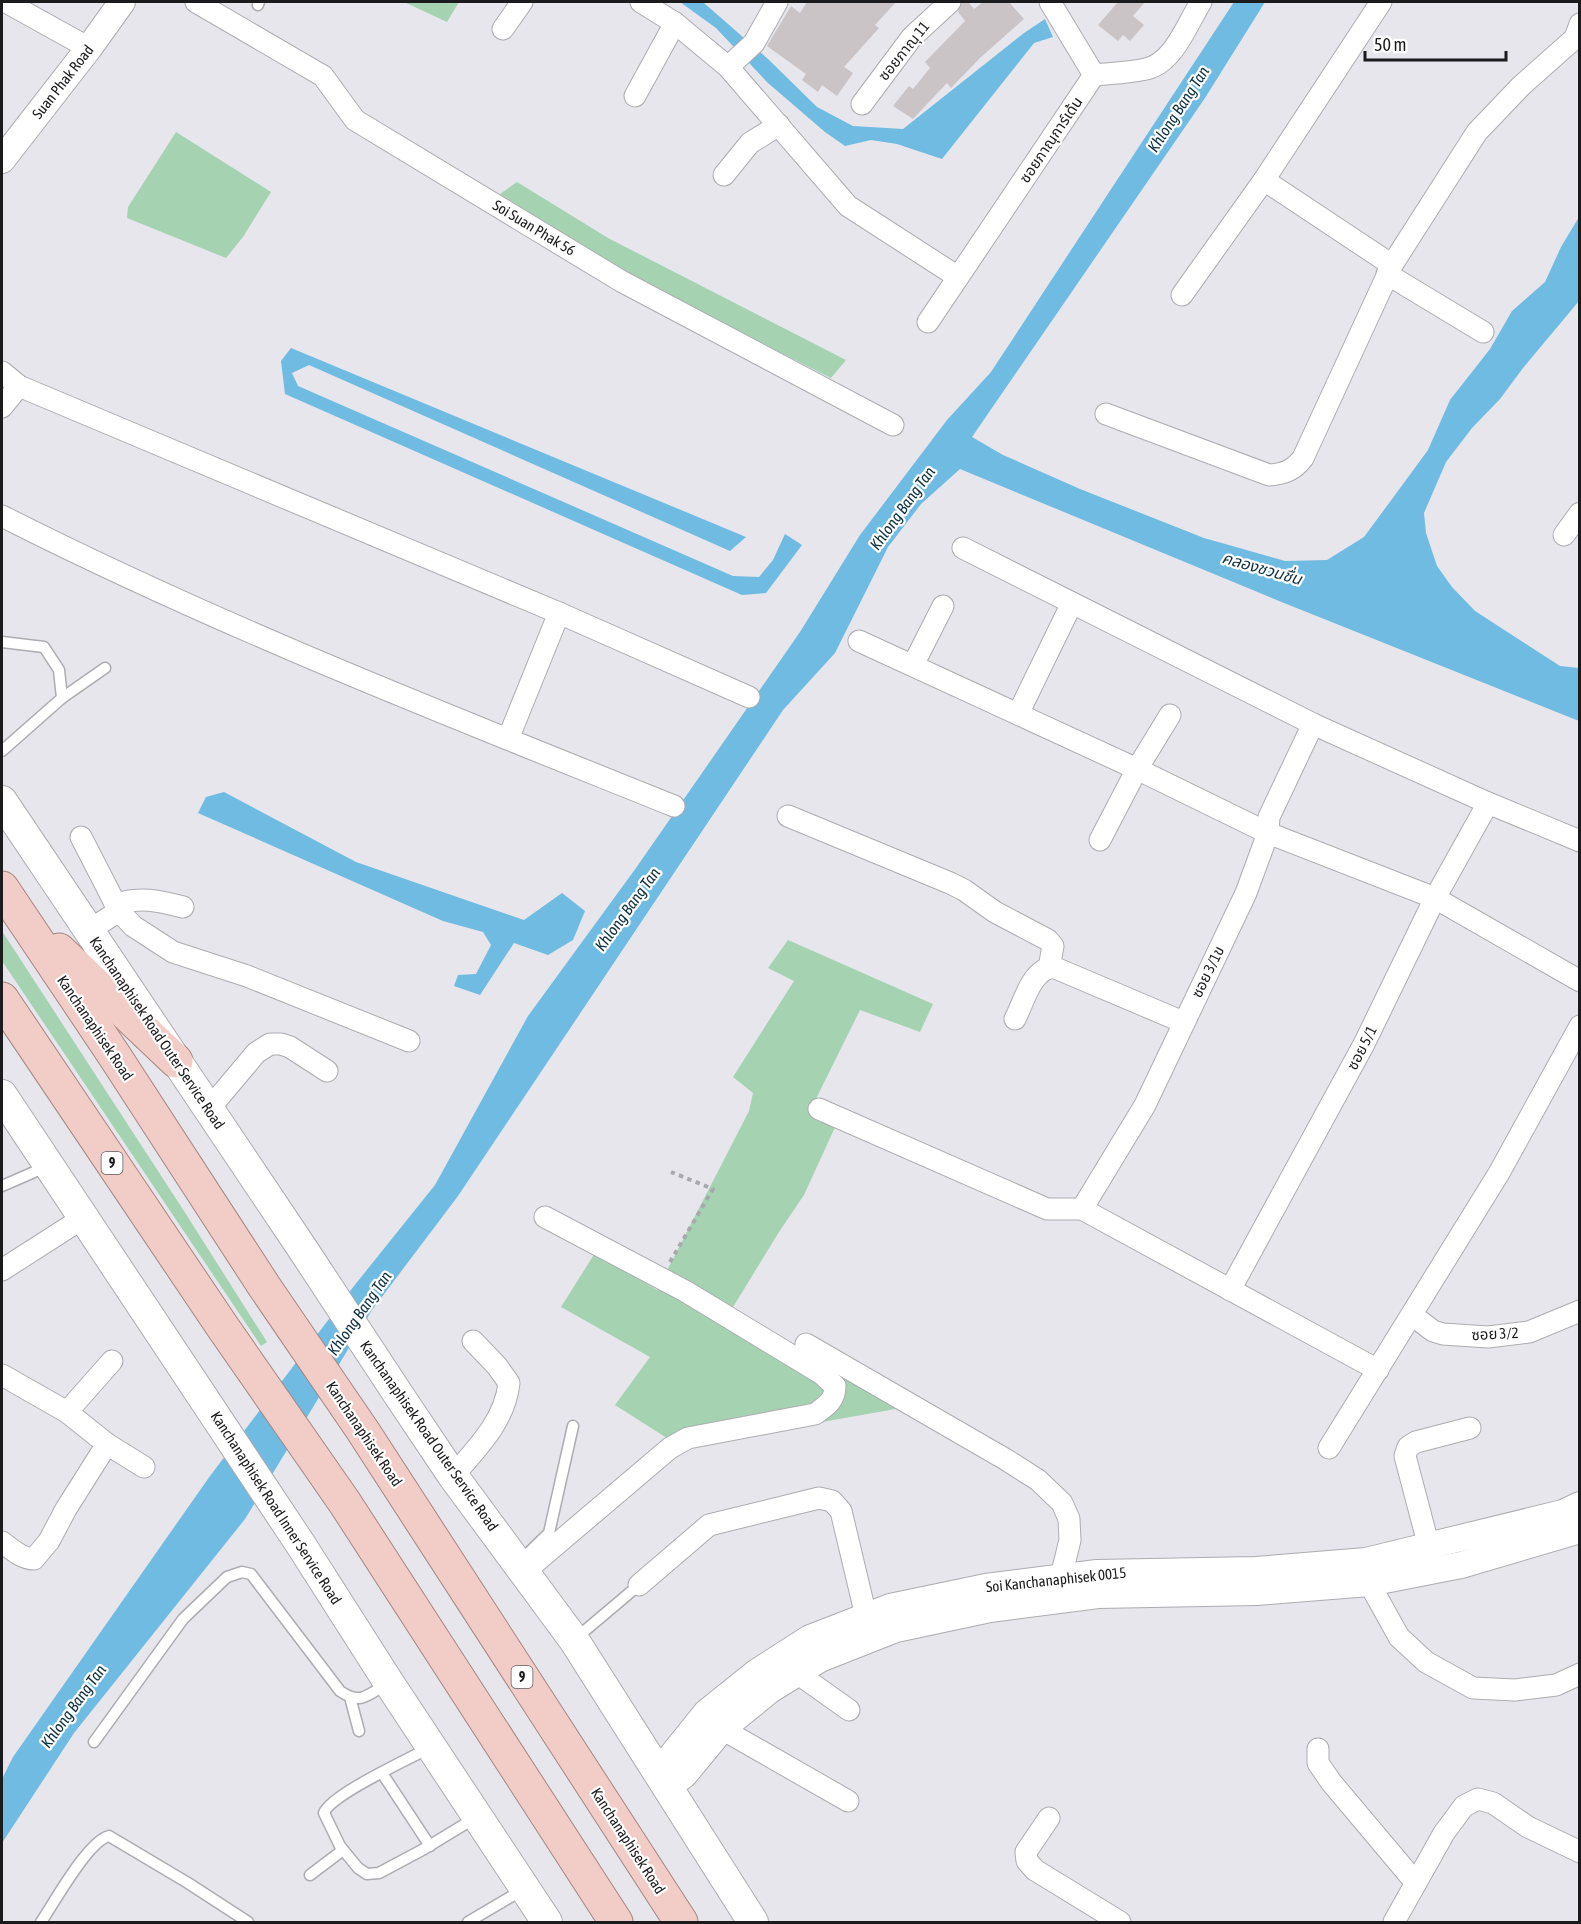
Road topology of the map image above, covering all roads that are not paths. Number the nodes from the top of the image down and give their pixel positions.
1 (6, 2) edge
2 (122, 2) edge
3 (196, 2) edge
4 (522, 2) edge
5 (641, 2) edge
6 (777, 2) edge
7 (950, 2) edge
8 (1050, 2) edge
9 (1201, 2) edge
10 (1381, 2) edge
11 (675, 23) junction
12 (503, 29) dead end
13 (1578, 34) edge
14 (89, 48) junction
15 (741, 56) junction
16 (1094, 75) junction
17 (635, 96) dead end
18 (862, 104) dead end
19 (779, 125) junction
20 (2, 160) edge
21 (724, 175) dead end
22 (1264, 180) junction
23 (1389, 269) junction
24 (958, 277) junction
25 (1182, 296) dead end
26 (928, 322) dead end
27 (1483, 332) dead end
28 (2, 372) edge
29 (19, 386) junction
30 (2, 407) edge
31 (1106, 414) dead end
32 (893, 425) dead end
33 (1580, 513) edge
34 (2, 516) edge
35 (1564, 535) dead end
36 (963, 548) dead end
37 (1072, 603) junction
38 (942, 606) dead end
39 (559, 613) junction
40 (3, 641) edge
41 (859, 641) dead end
42 (913, 665) junction
43 (105, 668) dead end
44 (62, 698) junction
45 (749, 698) dead end
46 (1018, 714) junction
47 (1170, 715) dead end
48 (1313, 724) junction
49 (508, 739) junction
50 (2, 751) edge
51 (1137, 770) junction
52 (2, 801) edge
53 (1488, 803) junction
54 (674, 806) dead end
55 (788, 816) dead end
56 (1268, 833) junction
57 (81, 837) dead end
58 (1100, 840) dead end
59 (1580, 841) edge
60 (8, 898) edge
61 (1435, 898) junction
62 (117, 907) junction
63 (183, 907) dead end
64 (88, 931) junction
65 (1049, 968) junction
66 (1580, 981) edge
67 (2, 999) edge
68 (1015, 1019) dead end
69 (1183, 1022) junction
70 (1580, 1026) edge
71 (409, 1041) dead end
72 (176, 1061) junction
73 (327, 1071) dead end
74 (2, 1095) edge
75 (209, 1108) junction
76 (819, 1109) dead end
77 (48, 1166) junction
78 (2, 1186) edge
79 (1082, 1209) junction
80 (545, 1217) dead end
81 (83, 1218) junction
82 (2, 1270) edge
83 (1230, 1290) junction
84 (1580, 1311) edge
85 (1412, 1315) junction
86 (473, 1341) dead end
87 (806, 1344) dead end
88 (112, 1361) dead end
89 (1378, 1370) junction
90 (2, 1375) edge
91 (67, 1412) junction
92 (573, 1426) dead end
93 (1470, 1428) dead end
94 (107, 1444) junction
95 (1329, 1448) dead end
96 (144, 1467) dead end
97 (453, 1476) junction
98 (1580, 1505) edge
99 (1580, 1530) edge
100 (2, 1542) edge
101 (1429, 1547) junction
102 (521, 1567) junction
103 (1368, 1572) junction
104 (1061, 1577) junction
105 (1256, 1581) junction
106 (639, 1585) joint
107 (919, 1612) junction
108 (870, 1627) junction
109 (574, 1640) junction
110 (797, 1673) junction
111 (1580, 1674) edge
112 (389, 1683) junction
113 (350, 1697) junction
114 (849, 1710) dead end
115 (722, 1729) junction
116 (359, 1731) dead end
117 (94, 1742) dead end
118 (432, 1747) junction
119 (1318, 1749) dead end
120 (382, 1773) junction
121 (661, 1779) junction
122 (848, 1801) dead end
123 (478, 1816) junction
124 (1049, 1818) dead end
125 (430, 1846) junction
126 (343, 1850) junction
127 (1579, 1850) edge
128 (310, 1875) dead end
129 (1416, 1883) junction
130 (525, 1889) junction
131 (41, 1923) edge
132 (248, 1923) edge
133 (468, 1923) edge
134 (547, 1923) edge
135 (616, 1923) edge
136 (681, 1923) edge
137 (753, 1923) edge
138 (1120, 1923) edge
139 (1394, 1923) edge

1 - 14 street
2 - 14 street, Suan Phak Road
3 - 32 street, Soi Suan Phak 56
4 - 12 street
5 - 11 street
6 - 15 street
7 - 18 street, ซอยภาณุ 11
8 - 16 street
9 - 16 street
10 - 22 street
11 - 15 street
11 - 17 street
13 - 23 street
14 - 20 street, Suan Phak Road
15 - 19 street
16 - 24 street, ซอยภาณุการ์เด้น
19 - 21 street
19 - 24 street
22 - 23 street
22 - 25 street
23 - 27 street
23 - 31 street
24 - 26 street, ซอยภาณุการ์เด้น
28 - 29 street
29 - 30 street
29 - 39 street
33 - 35 street
34 - 49 street
36 - 37 street
37 - 46 street
37 - 48 street
38 - 42 street
39 - 45 street
39 - 49 street
40 - 44 lane
41 - 42 street
42 - 46 street
43 - 44 lane
44 - 50 lane
46 - 51 street
47 - 51 street
48 - 53 street
48 - 56 street, ซอย 3/1ข
49 - 54 street
51 - 56 street
51 - 58 street
52 - 64 main road, Kanchanaphisek Road Outer Service Road
53 - 59 street
53 - 61 street, ซอย 5/1
55 - 65 street
56 - 61 street
56 - 69 street, ซอย 3/1ข
57 - 62 street
60 - 72 highway
60 - 136 highway, Kanchanaphisek Road / 9
61 - 66 street
61 - 83 street, ซอย 5/1
62 - 63 street
62 - 64 street
62 - 71 street
64 - 72 main road, Kanchanaphisek Road Outer Service Road
65 - 68 street
65 - 69 street
67 - 135 highway, 9
69 - 79 street, ซอย 3/1ข
70 - 85 street
72 - 75 main road, Kanchanaphisek Road Outer Service Road
73 - 75 street
74 - 77 main road, Kanchanaphisek Road Inner Service Road
75 - 97 main road, Kanchanaphisek Road Outer Service Road
76 - 79 street
77 - 78 lane
77 - 81 main road, Kanchanaphisek Road Inner Service Road
79 - 83 street
80 - 102 street
81 - 82 street
81 - 112 main road, Kanchanaphisek Road Inner Service Road
83 - 89 street
84 - 85 street, ซอย 3/2
85 - 89 street
86 - 97 street
87 - 104 street
88 - 91 street
89 - 95 street
90 - 91 street
91 - 94 street
92 - 102 lane
93 - 101 street
94 - 96 street
94 - 100 street
97 - 102 main road, Kanchanaphisek Road Outer Service Road
98 - 101 street, Soi Kanchanaphisek 0015
99 - 103 street, Soi Kanchanaphisek 0015
101 - 103 street, Soi Kanchanaphisek 0015
102 - 109 main road, Kanchanaphisek Road Outer Service Road
103 - 105 street, Soi Kanchanaphisek 0015
103 - 111 street
104 - 105 street, Soi Kanchanaphisek 0015
104 - 107 street, Soi Kanchanaphisek 0015
105 - 107 street, Soi Kanchanaphisek 0015
106 - 108 street
106 - 109 lane
107 - 108 street, Soi Kanchanaphisek 0015
108 - 110 street, Soi Kanchanaphisek 0015
108 - 121 street, Soi Kanchanaphisek 0015
109 - 121 main road, Kanchanaphisek Road Outer Service Road
110 - 114 street
110 - 115 street, Soi Kanchanaphisek 0015
112 - 113 lane
112 - 118 main road, Kanchanaphisek Road Inner Service Road
113 - 116 lane
113 - 117 lane
115 - 121 street, Soi Kanchanaphisek 0015
115 - 122 street
118 - 120 lane
118 - 123 main road, Kanchanaphisek Road Inner Service Road
119 - 129 street
120 - 125 lane
120 - 126 lane
121 - 137 main road, Kanchanaphisek Road Outer Service Road
123 - 125 lane
123 - 130 main road, Kanchanaphisek Road Inner Service Road
124 - 138 street
125 - 126 lane
126 - 128 lane
127 - 129 street
129 - 139 street
130 - 133 lane
130 - 134 main road, Kanchanaphisek Road Inner Service Road
131 - 132 lane

